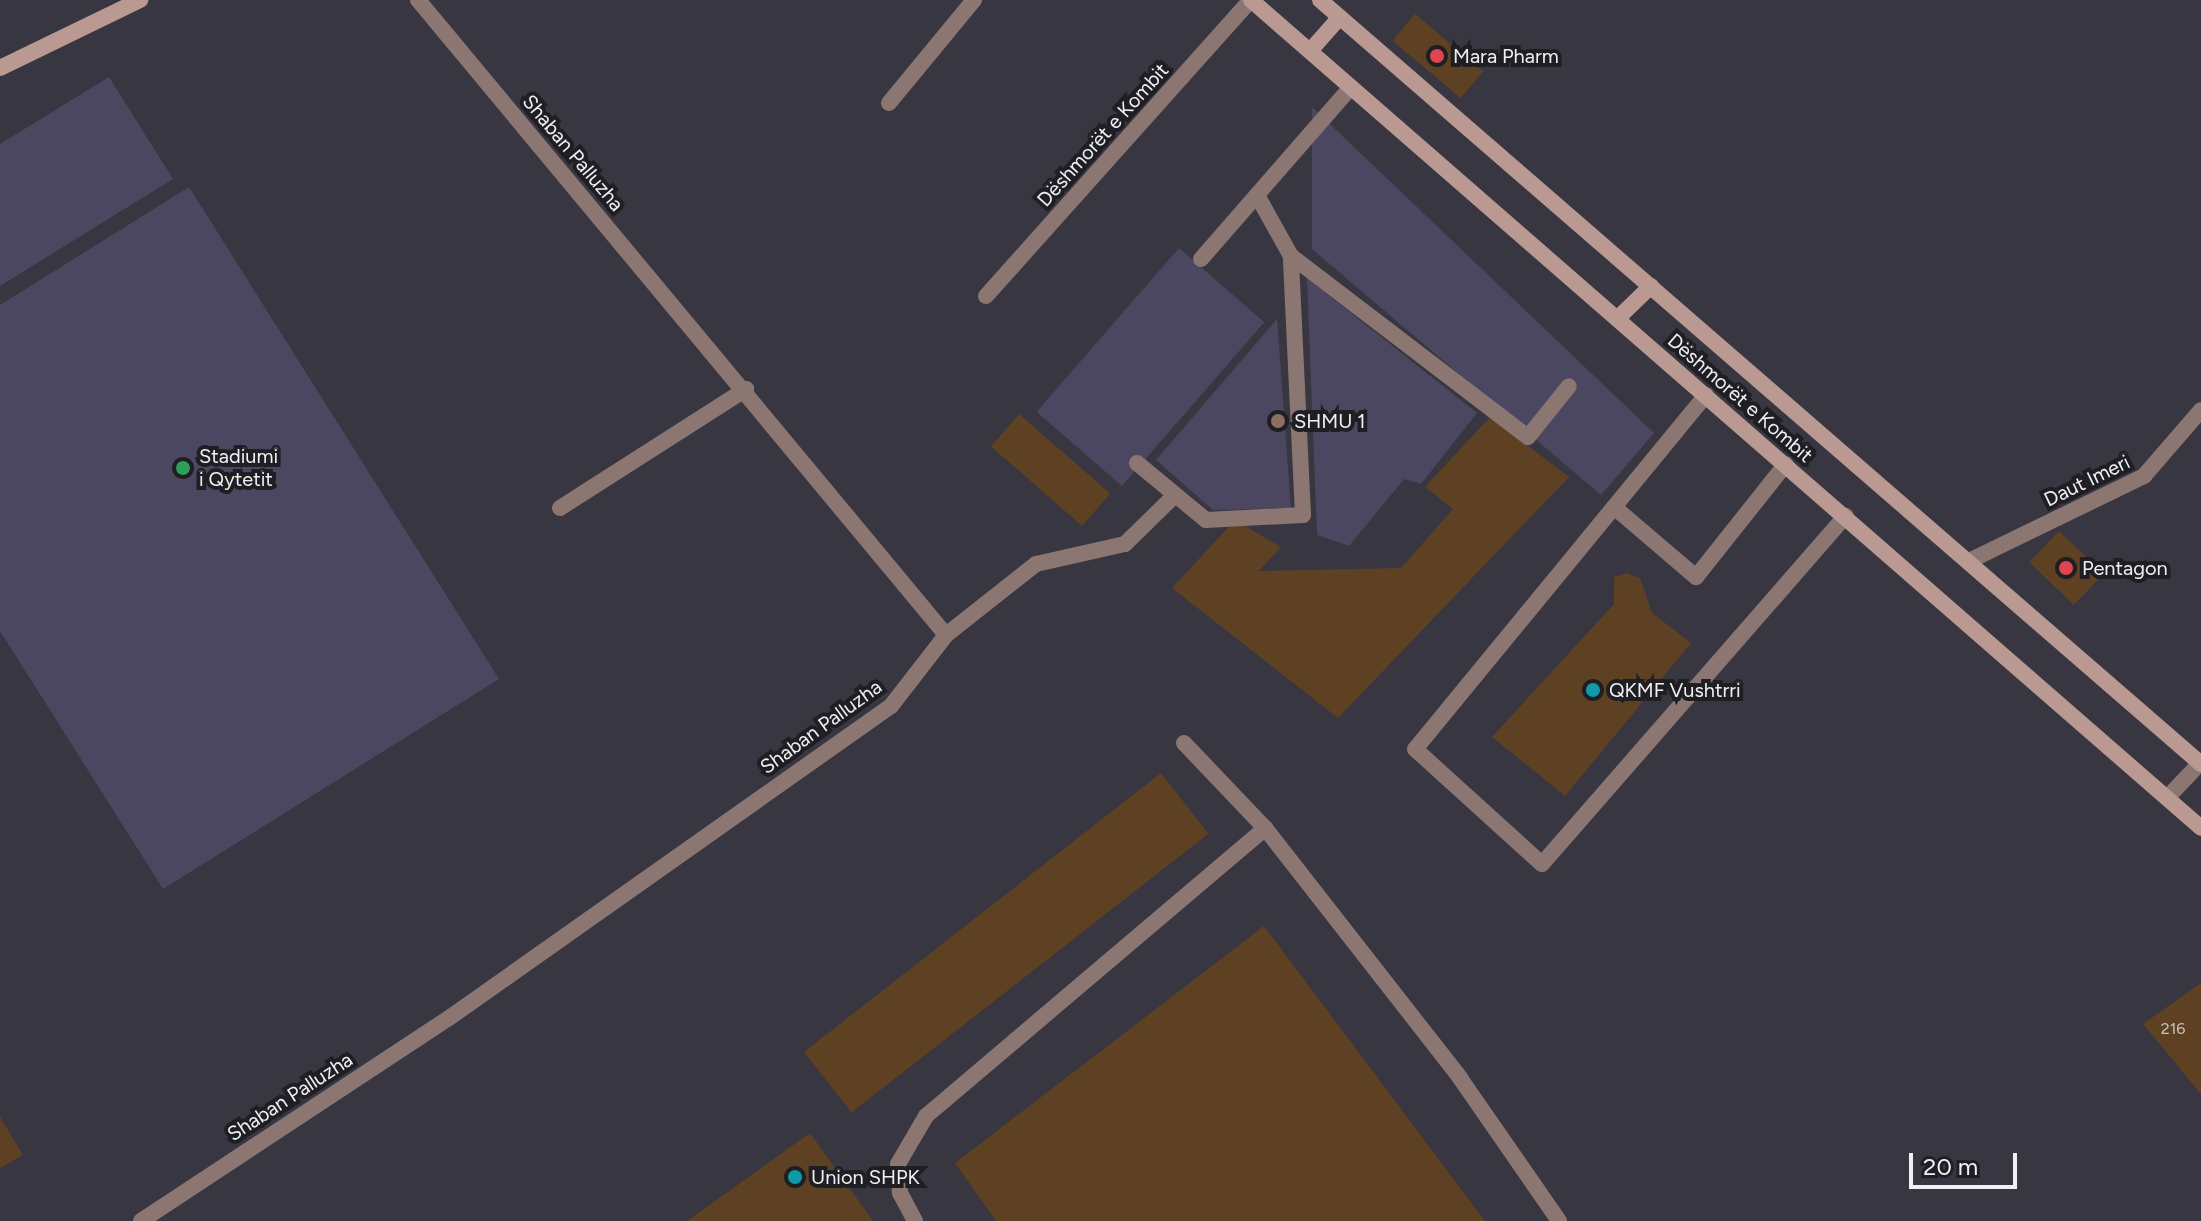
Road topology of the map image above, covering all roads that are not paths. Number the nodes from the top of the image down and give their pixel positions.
1 (140, 0) edge
2 (418, 0) edge
3 (974, 0) edge
4 (1251, 0) edge
5 (1320, 0) edge
6 (1340, 17) junction
7 (1310, 51) junction
8 (0, 68) edge
9 (1351, 87) junction
10 (889, 103) dead end
11 (1257, 195) junction
12 (1291, 256) junction
13 (1201, 259) dead end
14 (1651, 286) junction
15 (986, 296) dead end
16 (1618, 318) junction
17 (1569, 386) dead end
18 (746, 389) junction
19 (1706, 395) junction
20 (2201, 410) edge
21 (1137, 463) dead end
22 (1786, 464) junction
23 (1175, 495) junction
24 (1614, 507) junction
25 (560, 508) dead end
26 (1846, 516) junction
27 (1969, 561) junction
28 (946, 635) junction
29 (1184, 743) dead end
30 (2201, 763) edge
31 (2167, 798) junction
32 (1265, 828) junction
33 (2201, 828) edge
34 (141, 1221) edge
35 (915, 1221) edge
36 (1559, 1221) edge

1 - 8 street
2 - 18 street, Shaban Palluzha
3 - 10 street
4 - 7 street, Dëshmorët e Kombit
4 - 15 street, Dëshmorët e Kombit
5 - 6 street, Dëshmorët e Kombit
6 - 7 street
6 - 14 street, Dëshmorët e Kombit
7 - 9 street, Dëshmorët e Kombit
9 - 11 street
9 - 16 street, Dëshmorët e Kombit
11 - 12 street
11 - 13 street
12 - 17 street
12 - 23 street
14 - 16 street
14 - 27 street, Dëshmorët e Kombit
16 - 19 street, Dëshmorët e Kombit
18 - 25 street
18 - 28 street, Shaban Palluzha
19 - 22 street, Dëshmorët e Kombit
19 - 24 street
20 - 27 street, Daut Imeri
21 - 23 street
22 - 24 street
22 - 26 street, Dëshmorët e Kombit
23 - 28 street
24 - 26 street
26 - 31 street, Dëshmorët e Kombit
27 - 30 street, Dëshmorët e Kombit
28 - 34 street, Shaban Palluzha
29 - 32 street
30 - 31 street
31 - 33 street, Dëshmorët e Kombit
32 - 35 street
32 - 36 street

